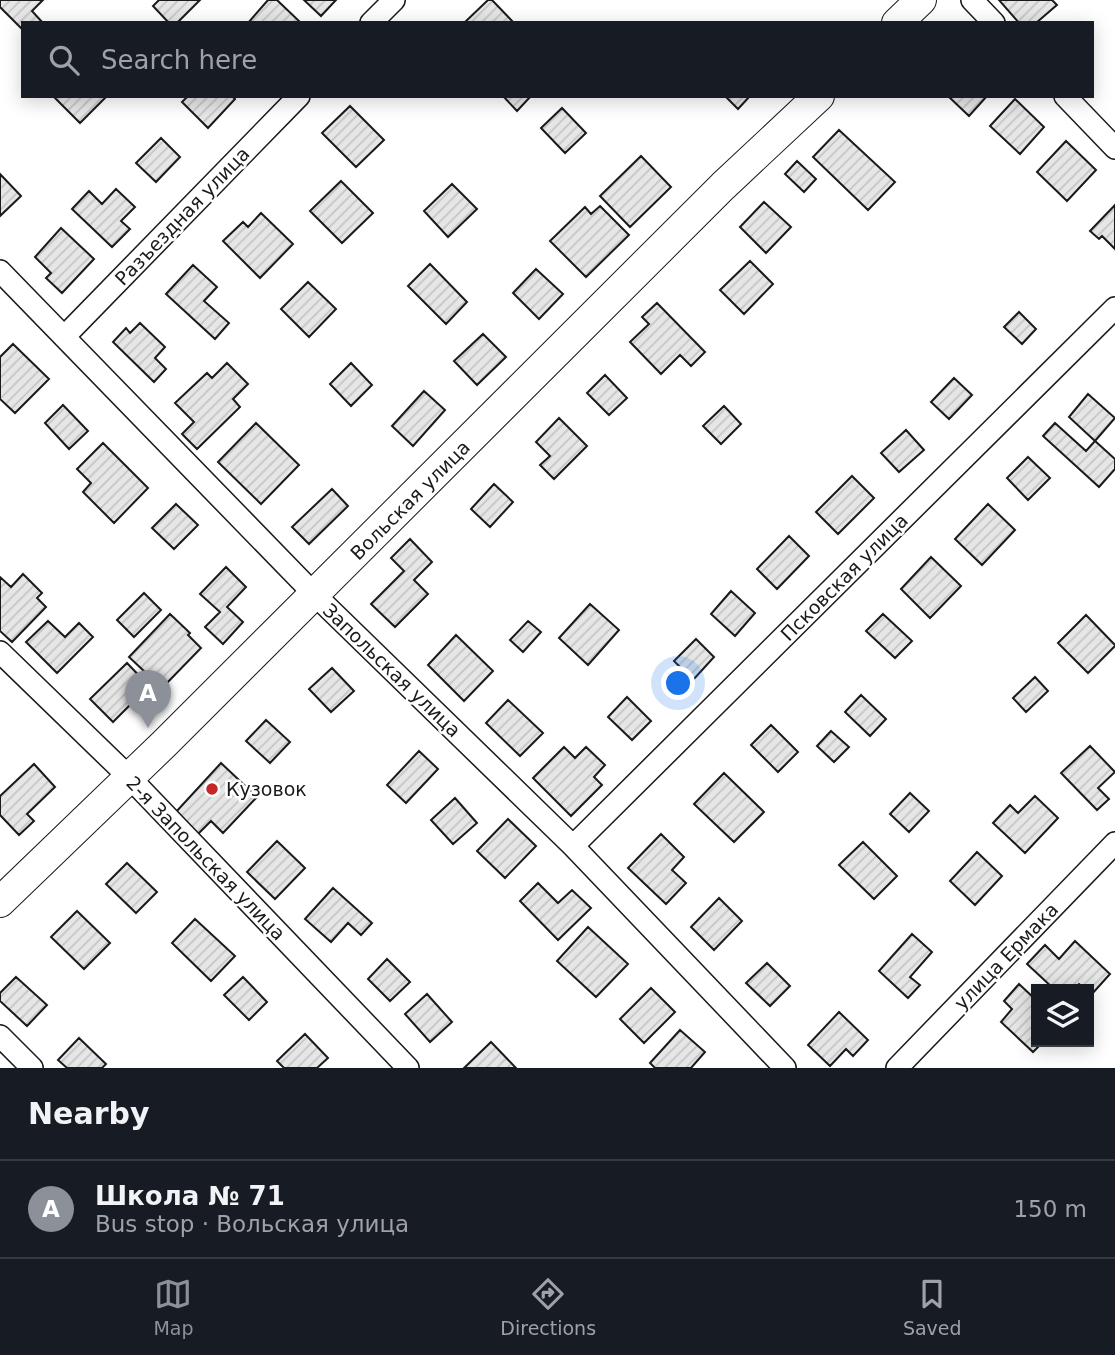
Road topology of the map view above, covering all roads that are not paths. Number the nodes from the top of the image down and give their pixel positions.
1 (394, 0) edge
2 (921, 0) edge
3 (972, 0) edge
4 (373, 21) edge
5 (899, 21) edge
6 (992, 21) edge
7 (297, 98) edge
8 (817, 98) edge
9 (1067, 98) edge
10 (1115, 148) edge
11 (0, 271) edge
12 (1115, 308) edge
13 (64, 337) junction
14 (315, 595) junction
15 (0, 652) edge
16 (130, 778) junction
17 (1115, 843) edge
18 (573, 846) junction
19 (0, 902) edge
20 (0, 1036) edge
21 (32, 1068) edge
22 (408, 1068) edge
23 (785, 1068) edge
24 (897, 1068) edge

1 - 4 street
2 - 5 street
3 - 6 street
7 - 13 street, Разъездная улица
8 - 14 street, Вольская улица
9 - 10 street
11 - 13 street, Запольская улица
12 - 18 street, Псковская улица
13 - 14 street, Запольская улица
14 - 16 street, Вольская улица
14 - 18 street, Запольская улица
15 - 16 street, 2-я Запольская улица
16 - 19 street, Вольская улица
16 - 22 street, 2-я Запольская улица
17 - 24 street, улица Ермака
18 - 23 street, Запольская улица
20 - 21 street

